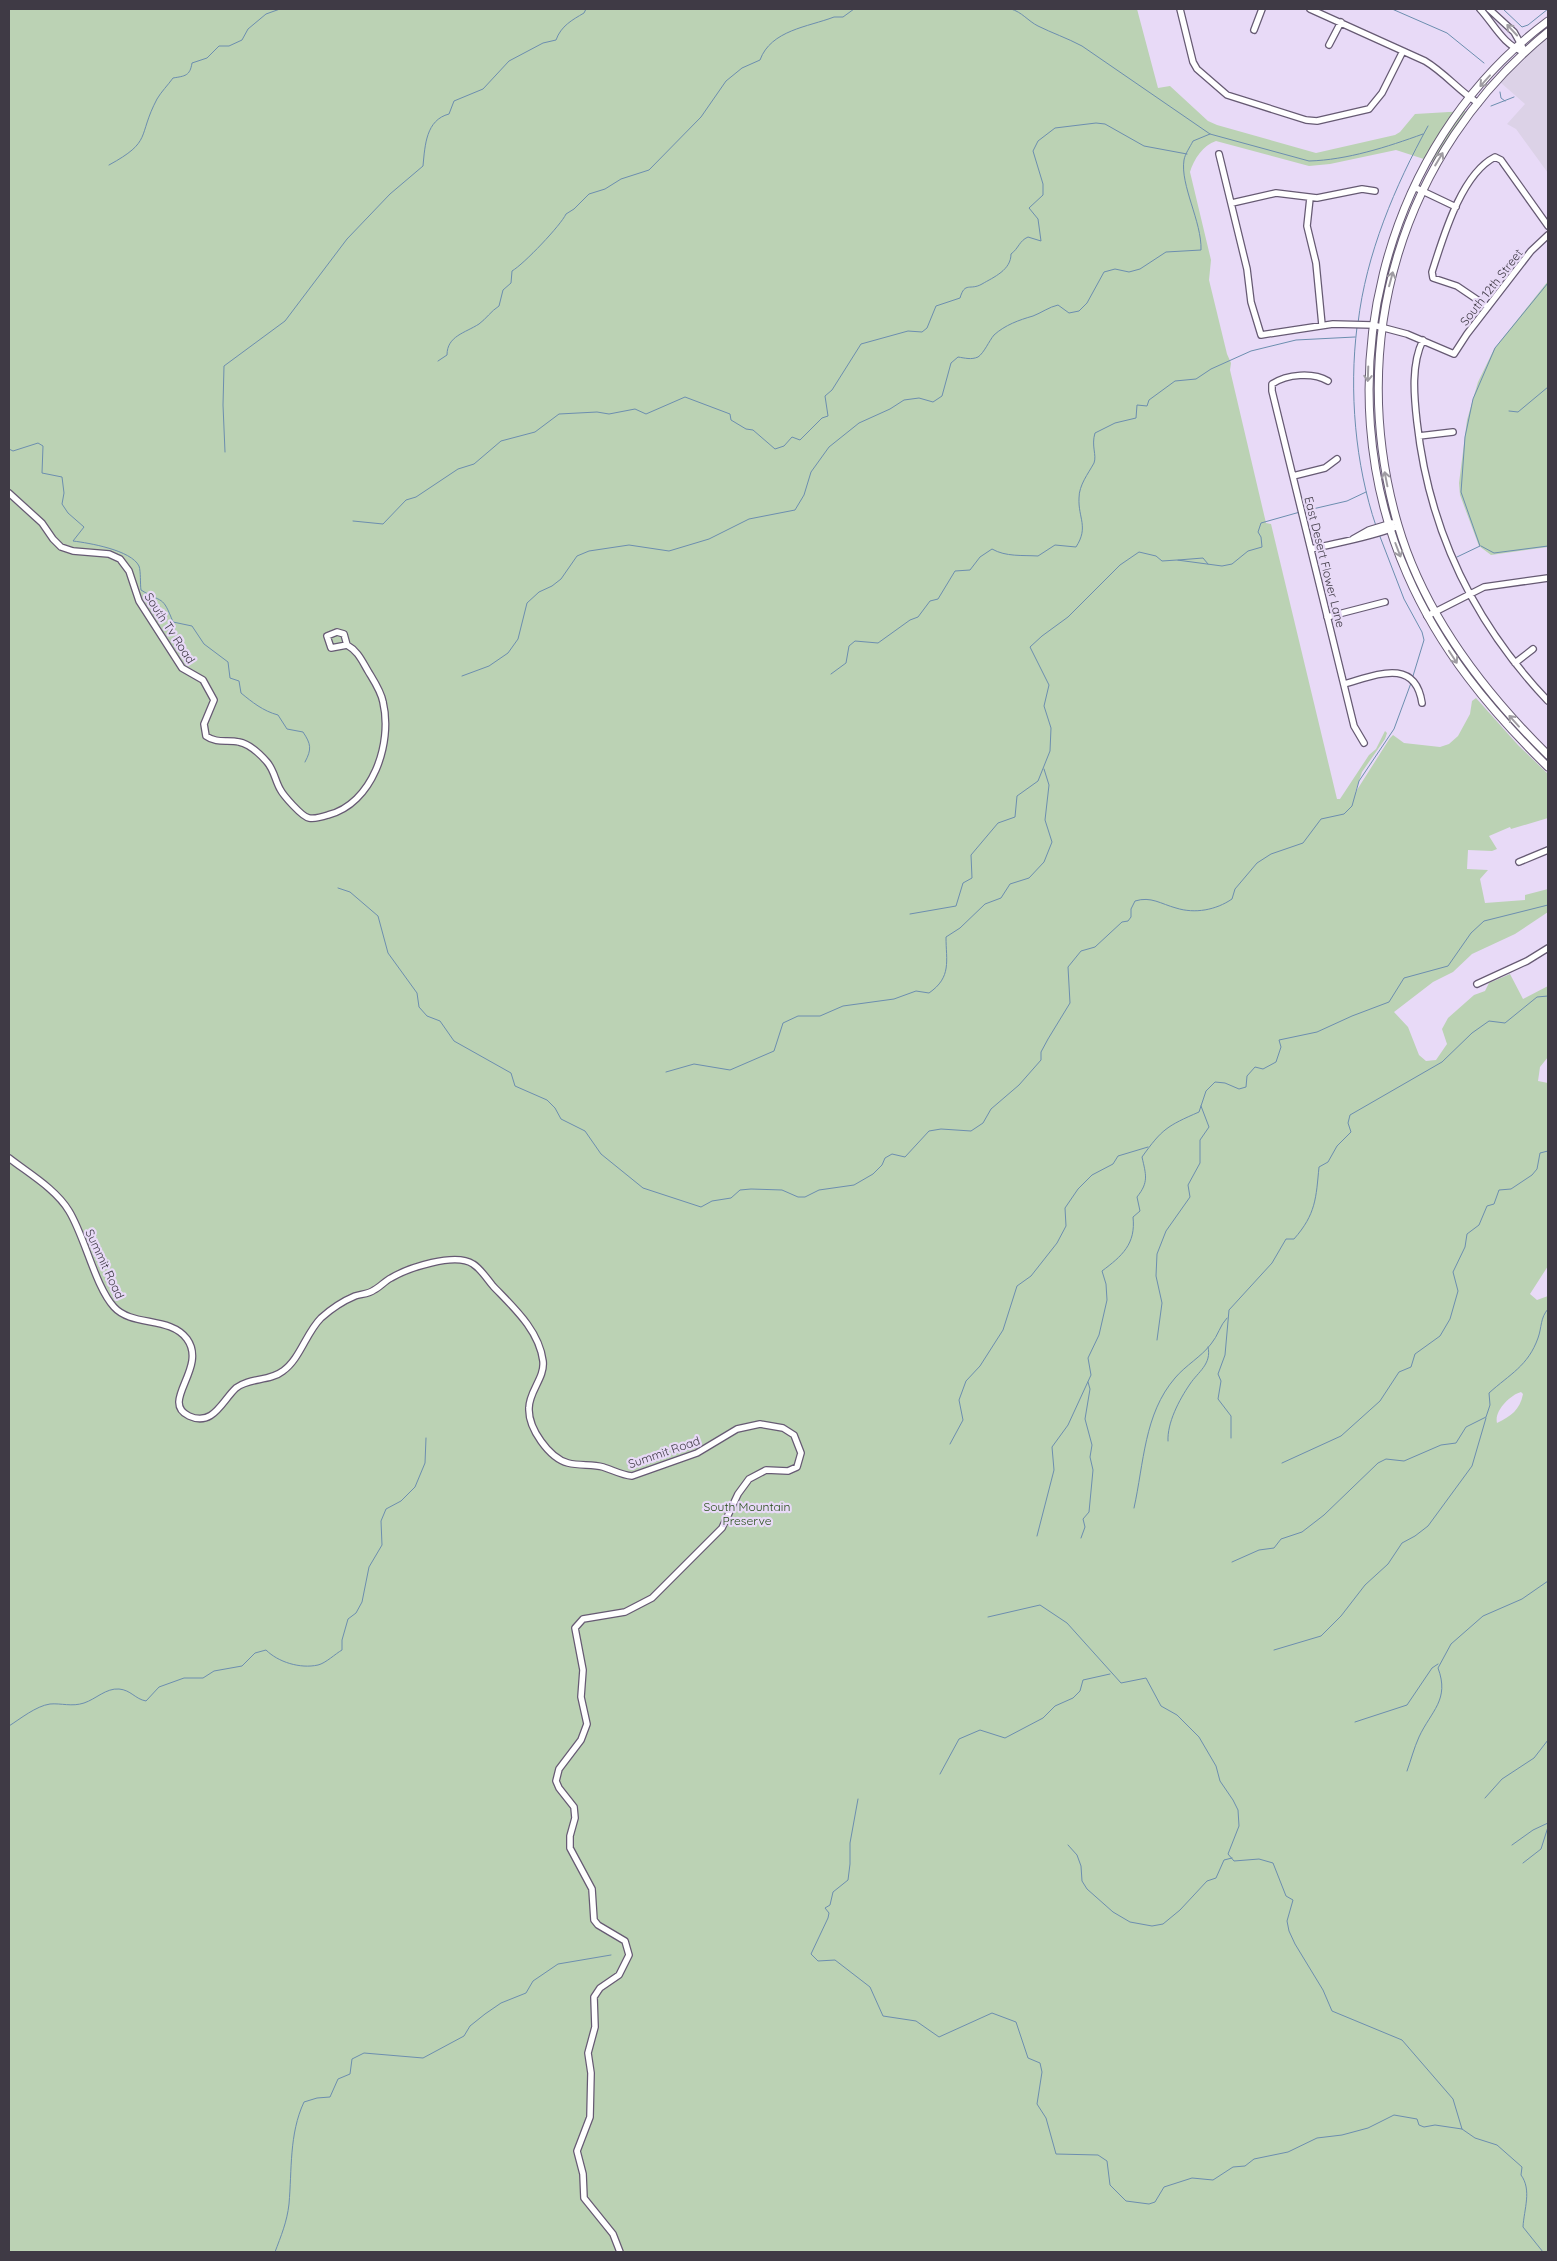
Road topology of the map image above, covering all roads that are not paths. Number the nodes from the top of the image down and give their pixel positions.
1 (1180, 9) edge
2 (1262, 9) edge
3 (1310, 9) edge
4 (1480, 9) edge
5 (1489, 9) edge
6 (1548, 21) edge
7 (1341, 22) junction
8 (1254, 30) dead end
9 (1548, 32) edge
10 (1522, 43) junction
11 (1329, 45) dead end
12 (1516, 49) junction
13 (1403, 51) junction
14 (1524, 52) junction
15 (1470, 98) junction
16 (1478, 103) junction
17 (1219, 154) dead end
18 (1414, 187) junction
19 (1375, 191) dead end
20 (1422, 191) junction
21 (1310, 198) junction
22 (1232, 203) junction
23 (1456, 207) junction
24 (1548, 226) edge
25 (1548, 235) edge
26 (1488, 306) junction
27 (1322, 324) junction
28 (1373, 325) junction
29 (1382, 327) junction
30 (1422, 340) junction
31 (1328, 381) dead end
32 (1369, 416) junction
33 (1378, 416) junction
34 (1453, 432) dead end
35 (1419, 436) junction
36 (1337, 459) dead end
37 (1294, 476) junction
38 (9, 493) edge
39 (1397, 524) junction
40 (1390, 526) junction
41 (1311, 549) junction
42 (1548, 578) edge
43 (1469, 593) junction
44 (1385, 602) dead end
45 (1436, 611) junction
46 (1427, 616) junction
47 (1328, 617) junction
48 (347, 645) dead end
49 (1532, 648) dead end
50 (1515, 663) junction
51 (1344, 684) junction
52 (1548, 701) edge
53 (1422, 702) dead end
54 (1364, 743) dead end
55 (1548, 755) edge
56 (1548, 768) edge
57 (1548, 850) edge
58 (1518, 862) dead end
59 (1548, 948) edge
60 (1476, 984) dead end
61 (9, 1158) edge
62 (620, 2252) edge

1 - 13 street
2 - 8 street
3 - 7 street
4 - 12 street
10 -> 5 street
6 - 10 street
7 - 11 street
7 - 13 street
9 - 14 street
10 - 12 street
10 - 14 street
12 - 14 street
12 -> 15 street
13 - 15 street
14 - 16 street
15 - 16 street
15 - 18 street
20 -> 16 street
17 - 22 street
18 - 20 street
18 - 28 street
19 - 21 street
20 - 23 street
29 -> 20 street
21 - 22 street
21 - 27 street
22 - 27 street
23 - 24 street
23 - 26 street
25 - 26 street, South 12th Street
26 - 30 street, South 12th Street
27 - 28 street
28 - 29 street
28 -> 32 street
29 - 30 street
29 - 33 street
30 - 35 street
31 - 37 street, East Desert Flower Lane
32 - 33 street
32 - 40 street
39 -> 33 street
34 - 35 street
35 - 43 street
36 - 37 street
37 - 41 street, East Desert Flower Lane
38 - 48 street, South Tv Road
39 - 40 street
39 - 45 street
40 - 41 street
40 -> 46 street
41 - 47 street, East Desert Flower Lane
42 - 43 street
43 - 45 street
43 - 50 street
44 - 47 street
45 - 46 street
55 -> 45 street
46 -> 56 street
47 - 51 street, East Desert Flower Lane
49 - 50 street
50 - 52 street
51 - 53 street
51 - 54 street, East Desert Flower Lane
57 - 58 street
59 - 60 street
61 - 62 street, Summit Road

